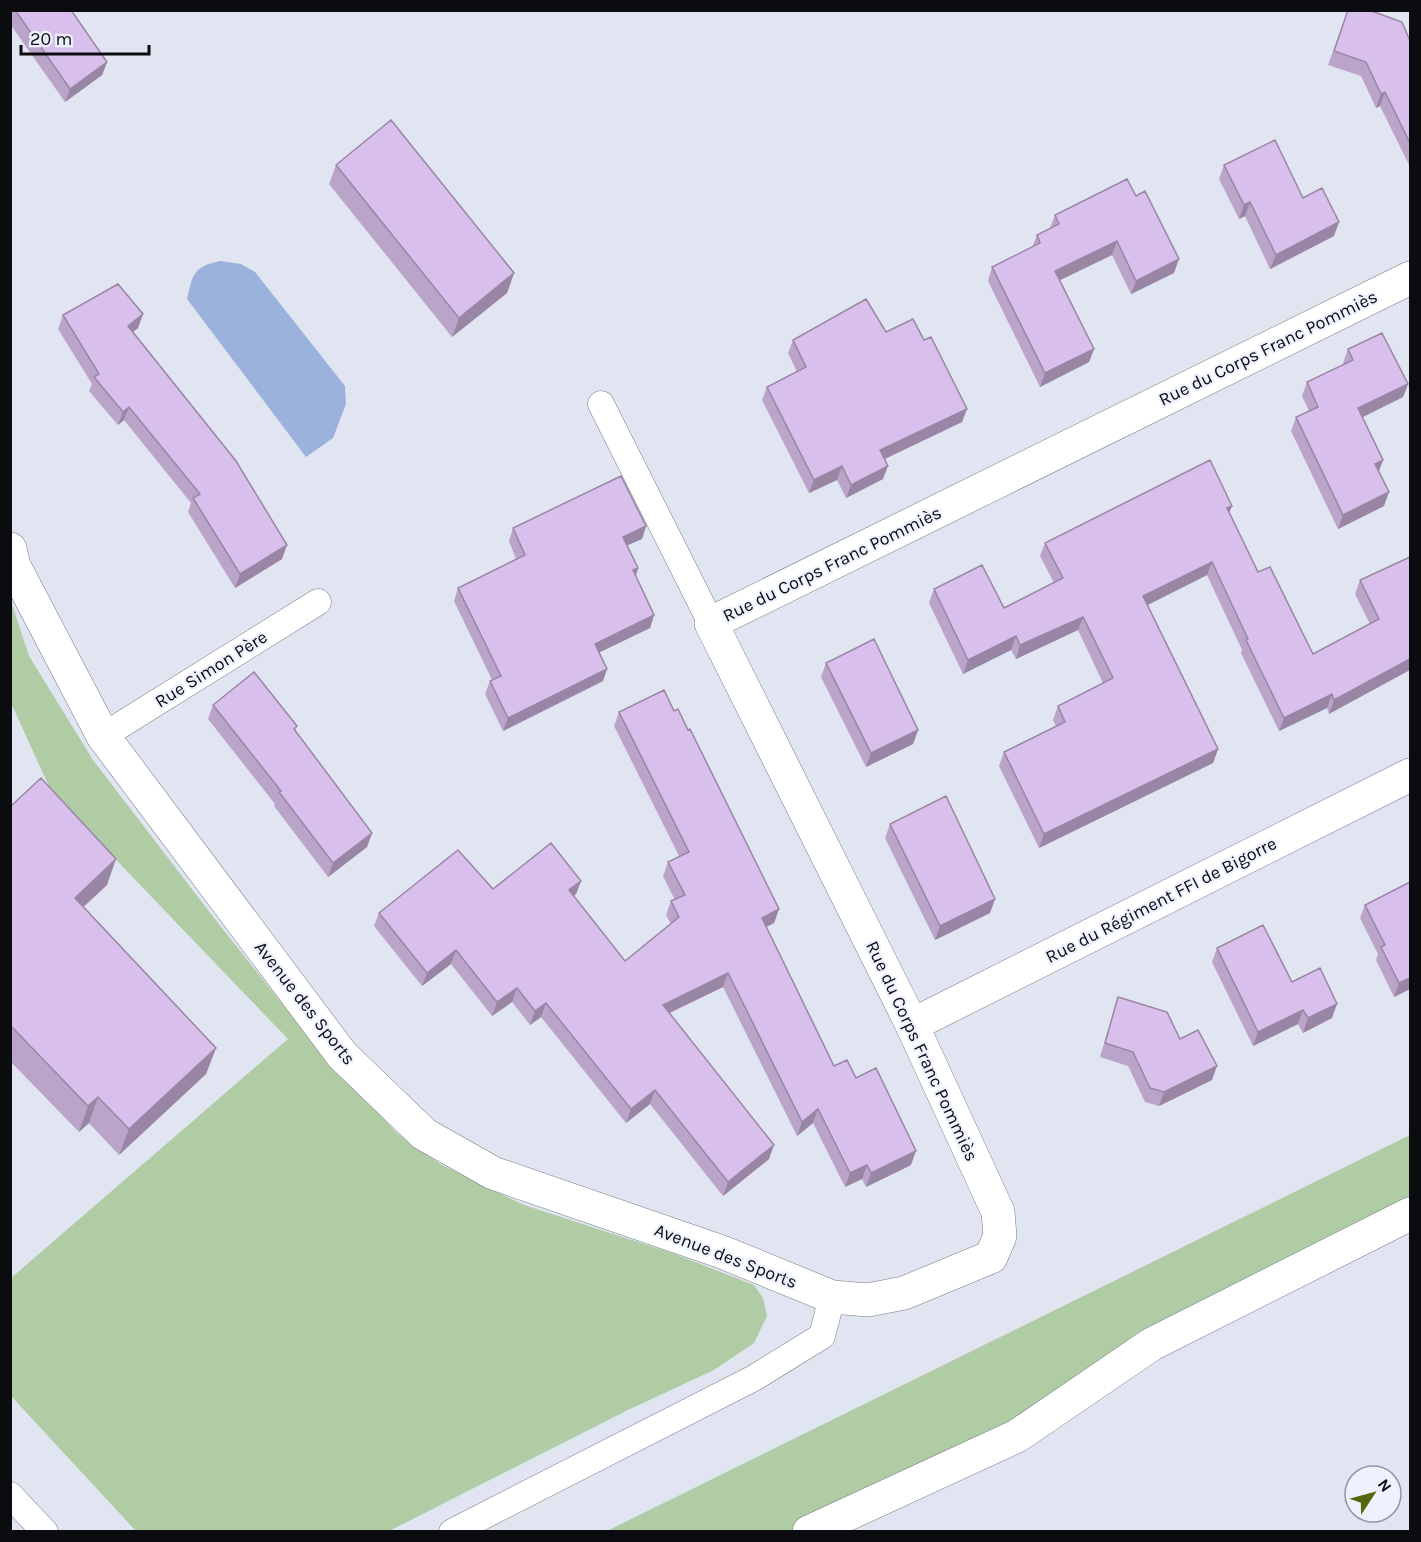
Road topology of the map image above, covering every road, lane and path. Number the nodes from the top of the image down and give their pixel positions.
1 (1410, 278) edge
2 (601, 404) dead end
3 (10, 549) edge
4 (318, 602) dead end
5 (711, 623) junction
6 (103, 736) junction
7 (1410, 775) edge
8 (912, 1025) junction
9 (998, 1212) joint
10 (1410, 1214) edge
11 (832, 1298) junction
12 (10, 1495) edge
13 (45, 1532) edge
14 (452, 1532) edge
15 (809, 1532) edge

1 - 5 street, Rue du Corps Franc Pommiès
2 - 5 lane
3 - 6 street, Avenue des Sports
4 - 6 lane, Rue Simon Père
5 - 8 street, Rue du Corps Franc Pommiès
6 - 11 street, Avenue des Sports
7 - 8 street, Rue du Régiment FFI de Bigorre
8 - 9 street, Rue du Corps Franc Pommiès
9 - 11 street, Avenue des Sports
10 - 15 street
11 - 14 lane
12 - 13 lane

